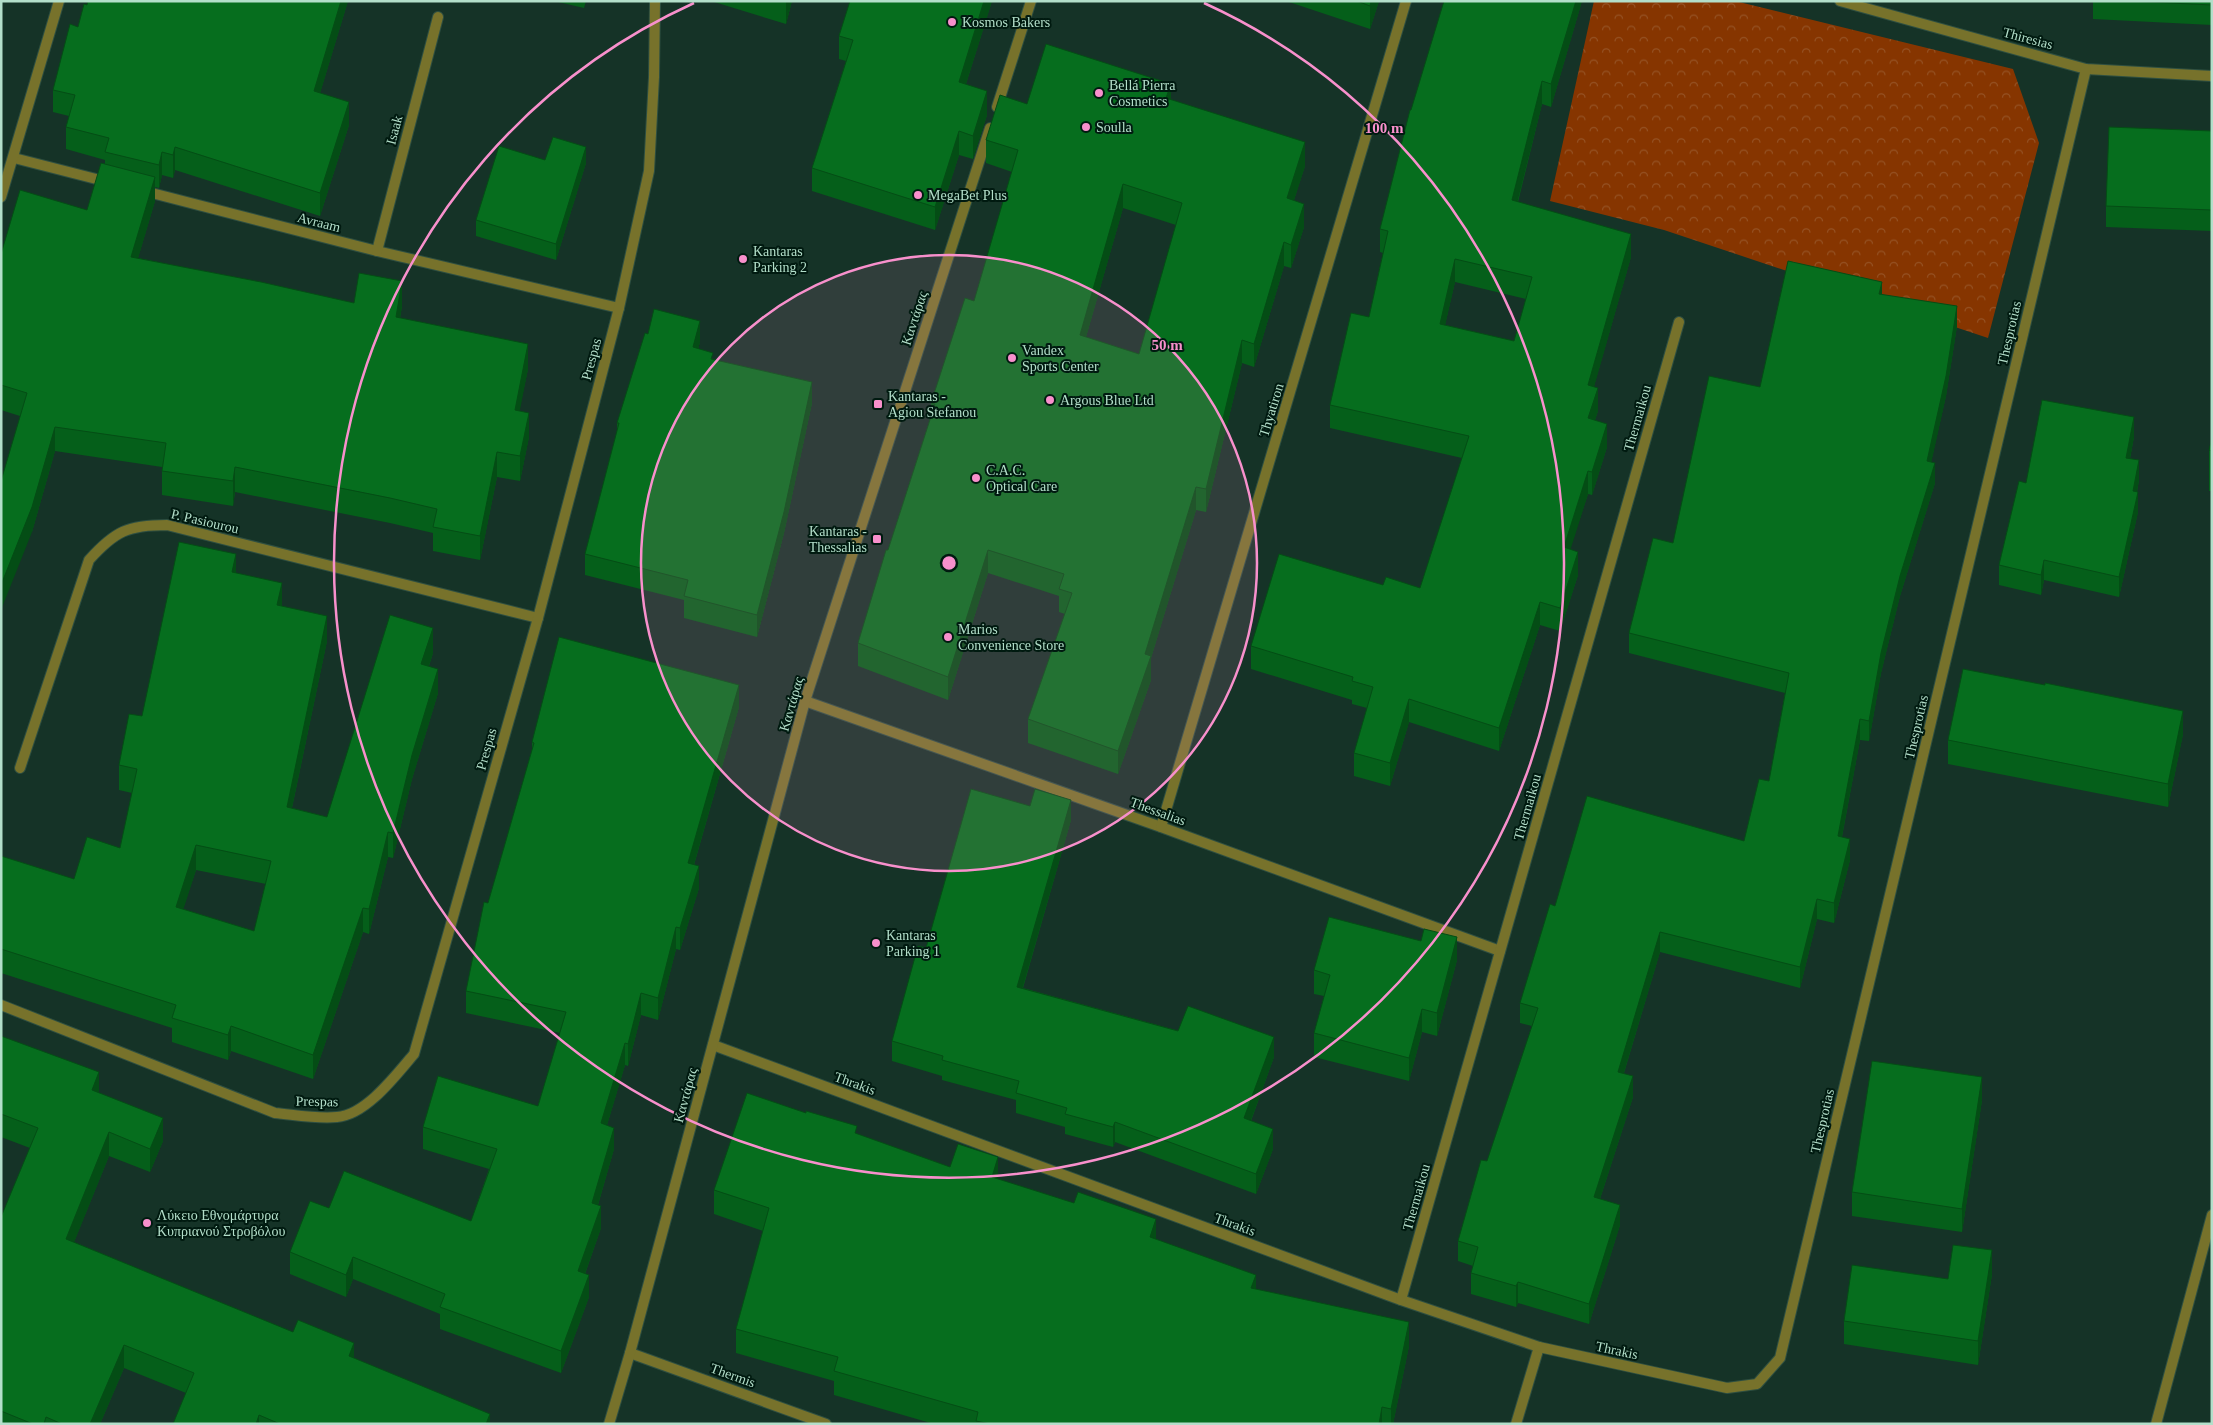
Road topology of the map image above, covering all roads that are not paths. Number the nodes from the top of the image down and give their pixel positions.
1 (59, 1) edge
2 (655, 1) edge
3 (1031, 1) edge
4 (1406, 1) edge
5 (1840, 1) edge
6 (438, 17) dead end
7 (2086, 69) junction
8 (2212, 76) edge
9 (14, 158) junction
10 (1, 197) edge
11 (377, 251) junction
12 (619, 308) junction
13 (1679, 322) dead end
14 (538, 618) junction
15 (805, 701) junction
16 (20, 768) dead end
17 (1161, 826) junction
18 (1500, 952) junction
19 (1, 1005) edge
20 (713, 1045) junction
21 (2212, 1215) edge
22 (1401, 1300) junction
23 (1539, 1347) junction
24 (630, 1353) junction
25 (1757, 1384) joint
26 (608, 1424) edge
27 (826, 1424) edge
28 (1516, 1424) edge
29 (2156, 1424) edge

1 - 9 street
2 - 12 street, Prespas
3 - 15 street, Καντάρας
4 - 17 street, Thyatiron
5 - 7 street, Thiresias
6 - 11 street, Isaak
7 - 8 street, Thiresias
7 - 25 street, Thesprotias
9 - 10 street
9 - 11 street, Avraam
11 - 12 street, Avraam
12 - 14 street, Prespas
13 - 18 street, Thermaikou
14 - 16 street, P. Pasiourou
14 - 19 street, Prespas
15 - 17 street, Thessalias
15 - 20 street, Καντάρας
17 - 18 street, Thessalias
18 - 22 street, Thermaikou
20 - 22 street, Thrakis
20 - 24 street, Καντάρας
21 - 29 street
22 - 23 street, Thrakis
23 - 25 street, Thrakis
23 - 28 street
24 - 26 street, Καντάρας
24 - 27 street, Thermis

